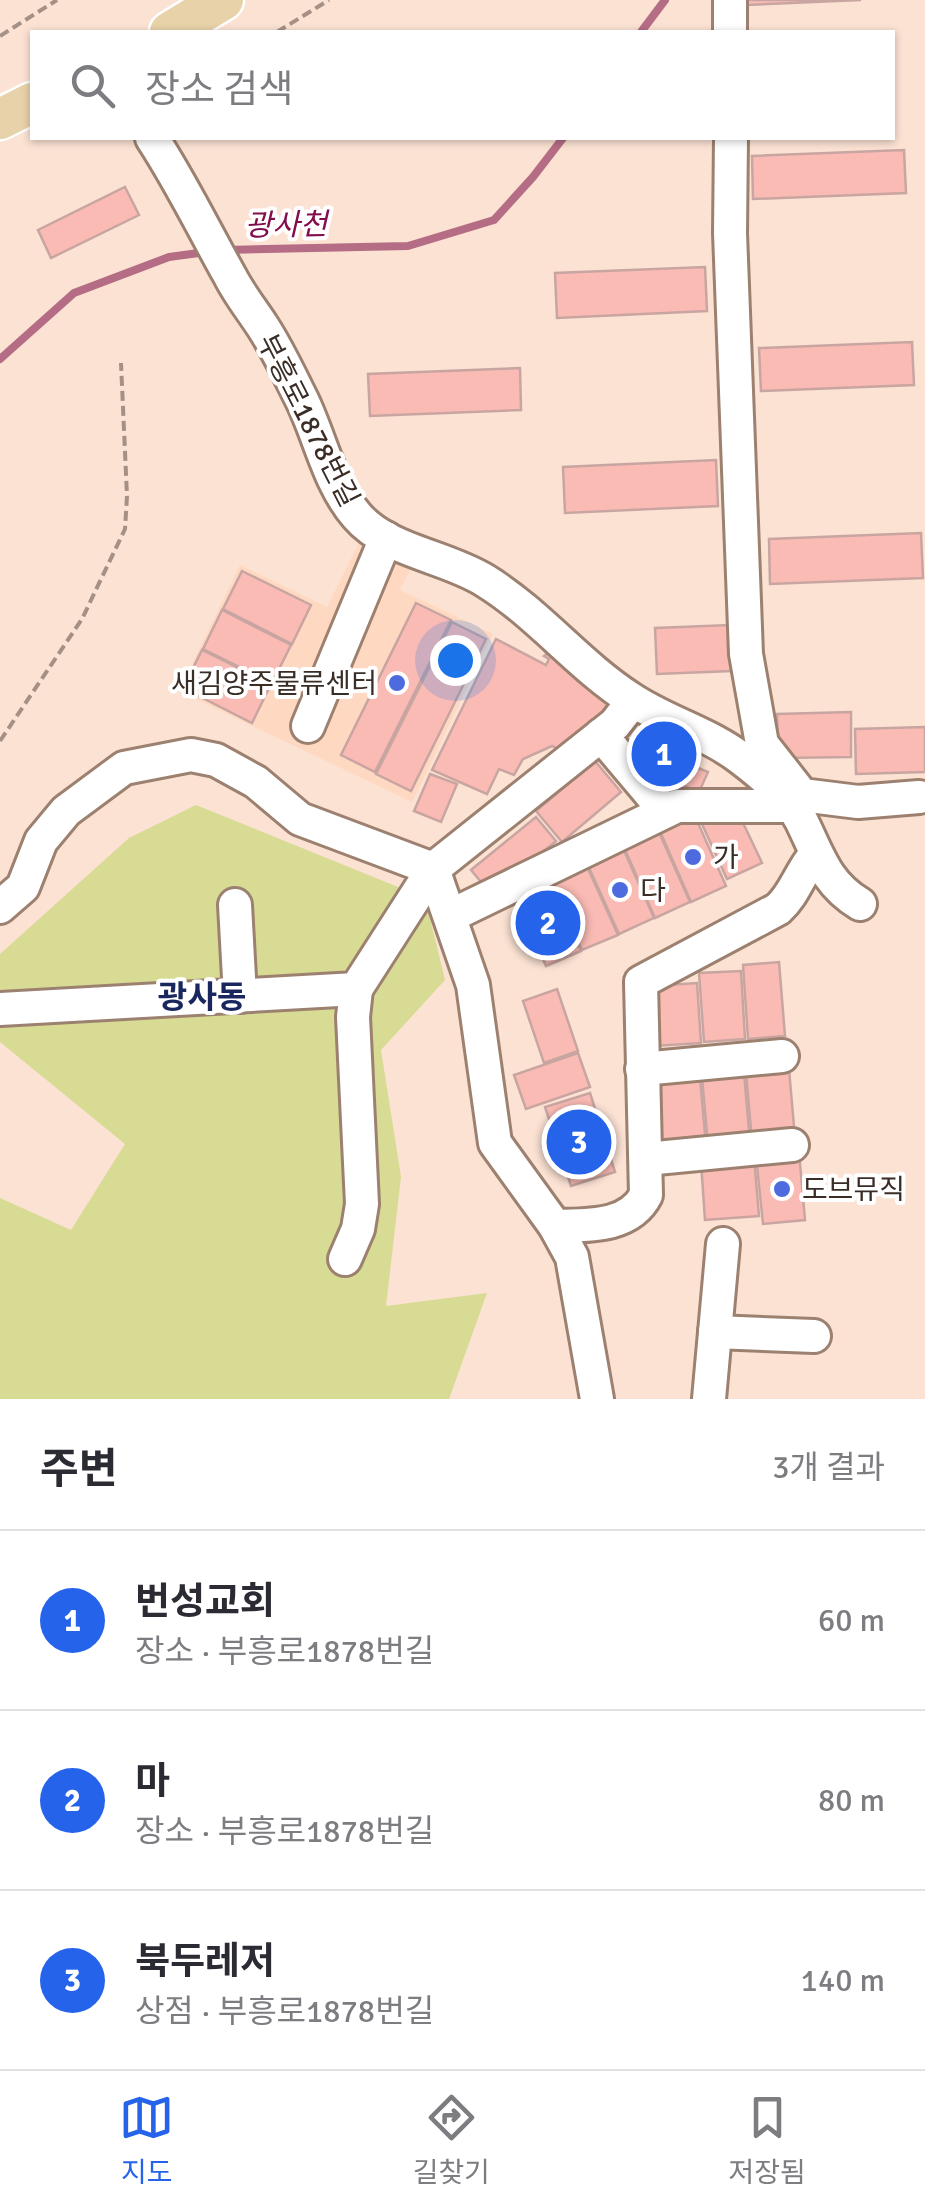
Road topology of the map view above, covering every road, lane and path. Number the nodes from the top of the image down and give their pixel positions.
1 (57, 0) edge
2 (223, 0) edge
3 (329, 0) edge
4 (730, 0) edge
5 (49, 5) junction
6 (52, 13) dead end
7 (173, 30) edge
8 (280, 30) edge
9 (730, 30) edge
10 (0, 36) edge
11 (30, 104) edge
12 (0, 119) edge
13 (153, 140) edge
14 (731, 140) edge
15 (121, 362) dead end
16 (386, 538) junction
17 (633, 701) junction
18 (308, 726) dead end
19 (601, 735) junction
20 (0, 741) edge
21 (919, 797) dead end
22 (790, 806) junction
23 (665, 811) junction
24 (816, 855) junction
25 (434, 869) junction
26 (860, 904) dead end
27 (234, 905) dead end
28 (0, 907) edge
29 (450, 916) junction
30 (356, 989) junction
31 (240, 996) junction
32 (0, 1009) edge
33 (782, 1056) dead end
34 (642, 1069) junction
35 (792, 1145) dead end
36 (646, 1158) junction
37 (555, 1226) junction
38 (724, 1244) dead end
39 (345, 1259) dead end
40 (715, 1332) junction
41 (814, 1336) dead end
42 (596, 1399) edge
43 (709, 1399) edge

1 - 5 path
2 - 7 main road
3 - 8 path
4 - 9 street
5 - 6 path
5 - 10 path
11 - 12 main road
13 - 16 street, 부흥로1878번길
14 - 21 street
15 - 20 path
16 - 17 street, 부흥로1878번길
16 - 18 street
17 - 19 street
17 - 22 street, 부흥로1878번길
19 - 23 street
19 - 25 street
22 - 23 street
22 - 24 street, 부흥로1878번길
23 - 29 street
24 - 26 street, 부흥로1878번길
24 - 34 street
25 - 28 street
25 - 29 street
25 - 30 street
27 - 31 street
29 - 37 street
30 - 31 street
30 - 39 street
31 - 32 street
33 - 34 street
34 - 36 street
35 - 36 street
36 - 37 street
37 - 42 street
38 - 40 street
40 - 41 street
40 - 43 street

